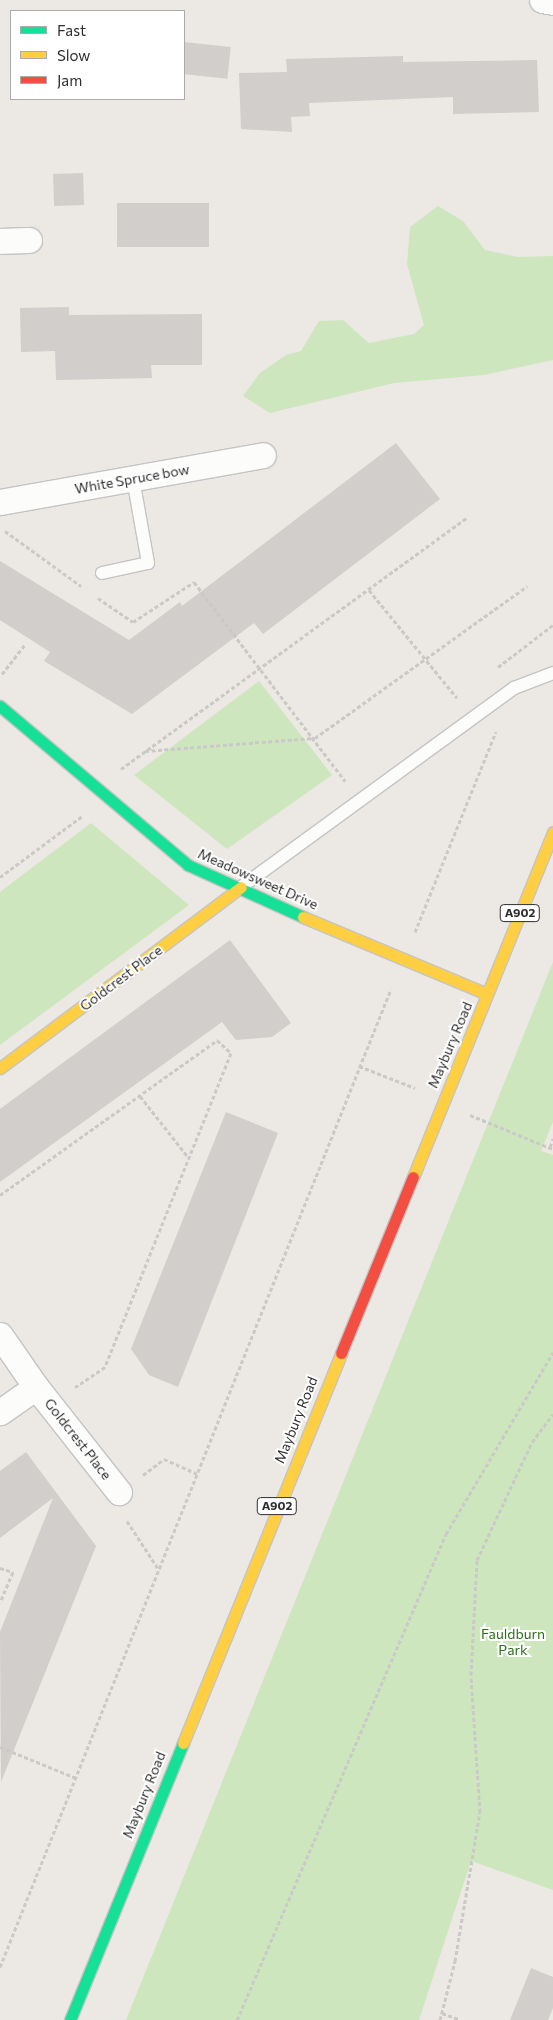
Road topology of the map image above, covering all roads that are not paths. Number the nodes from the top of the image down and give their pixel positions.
1 (542, 0) edge
2 (553, 2) edge
3 (29, 240) dead end
4 (0, 241) edge
5 (263, 455) dead end
6 (133, 479) junction
7 (0, 502) edge
8 (102, 573) road end
9 (553, 673) edge
10 (0, 706) edge
11 (553, 832) edge
12 (241, 887) junction
13 (488, 994) junction
14 (0, 1068) edge
15 (0, 1335) edge
16 (43, 1395) junction
17 (0, 1412) edge
18 (119, 1492) dead end
19 (70, 2020) edge

1 - 2 street
3 - 4 street
5 - 6 street, White Spruce bow
6 - 7 street, White Spruce bow
6 - 8 lane
9 - 12 lane
10 - 12 main road, Meadowsweet Drive
11 - 13 main road, Maybury Road / A902
12 - 13 main road, Meadowsweet Drive
12 - 14 main road, Goldcrest Place
13 - 19 main road, Maybury Road / A902
15 - 16 street, Goldcrest Place
16 - 17 street, Goldcrest Place
16 - 18 street, Goldcrest Place

